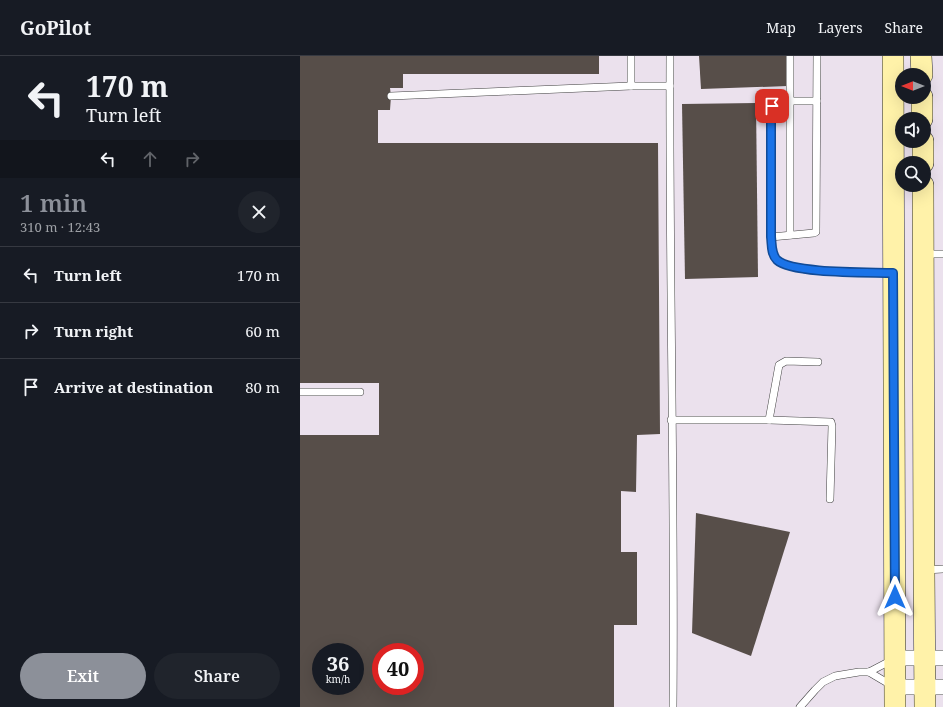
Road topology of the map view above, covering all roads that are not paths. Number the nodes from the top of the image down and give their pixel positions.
1 (631, 56) edge
2 (670, 56) edge
3 (790, 56) edge
4 (817, 56) edge
5 (893, 56) edge
6 (922, 56) edge
7 (922, 68) edge
8 (631, 86) junction
9 (670, 86) junction
10 (391, 96) dead end
11 (790, 101) junction
12 (817, 101) junction
13 (924, 192) edge
14 (790, 235) junction
15 (771, 237) junction
16 (934, 254) edge
17 (893, 273) junction
18 (818, 362) dead end
19 (300, 392) edge
20 (360, 392) dead end
21 (671, 420) junction
22 (769, 420) junction
23 (830, 499) dead end
24 (933, 569) edge
25 (895, 658) junction
26 (934, 658) edge
27 (869, 672) junction
28 (931, 694) edge
29 (895, 697) edge
30 (673, 707) edge
31 (801, 707) edge

1 - 8 lane
2 - 9 lane
3 - 11 lane
4 - 12 lane
5 - 17 street
6 - 7 street
8 - 9 lane
8 - 10 lane
9 - 21 lane
11 - 12 lane
11 - 14 lane
11 - 15 lane
12 - 14 lane
13 - 16 street
14 - 15 lane
15 - 17 lane
16 - 24 street
17 - 25 street
18 - 22 lane
19 - 20 lane
21 - 22 lane
21 - 30 lane
22 - 23 lane
24 - 26 street
25 - 26 street
25 - 27 lane
25 - 29 street
26 - 28 street
27 - 29 lane
27 - 31 lane
28 - 29 street

